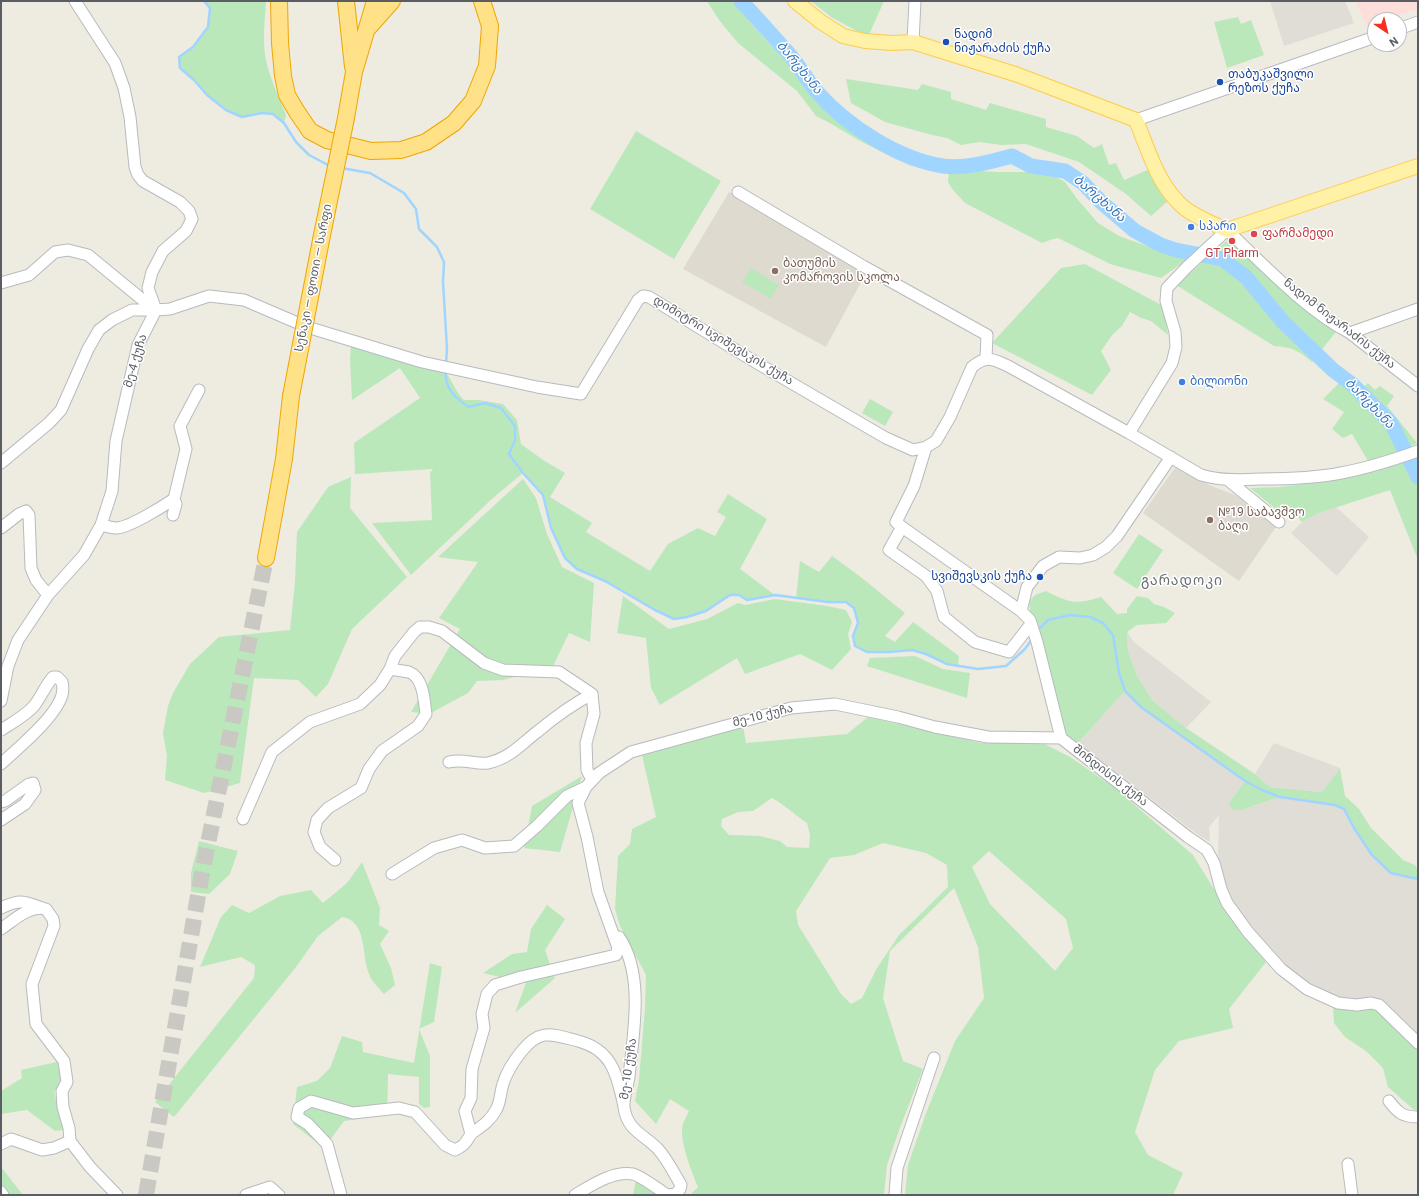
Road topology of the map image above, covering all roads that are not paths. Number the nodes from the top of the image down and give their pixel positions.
1 (75, 1) edge
2 (279, 1) edge
3 (346, 1) edge
4 (375, 1) edge
5 (392, 1) edge
6 (482, 1) edge
7 (795, 1) edge
8 (915, 1) edge
9 (1418, 22) edge
10 (1407, 26) edge
11 (366, 30) junction
12 (1367, 40) edge
13 (914, 42) junction
14 (354, 72) junction
15 (1136, 120) junction
16 (1418, 166) edge
17 (738, 192) dead end
18 (1223, 234) junction
19 (1, 283) edge
20 (156, 310) junction
21 (1418, 310) edge
22 (1350, 332) junction
23 (986, 358) junction
24 (1418, 386) edge
25 (198, 390) dead end
26 (1129, 433) junction
27 (926, 447) junction
28 (1418, 451) edge
29 (1171, 457) junction
30 (1, 463) edge
31 (1228, 480) junction
32 (174, 499) junction
33 (173, 515) dead end
34 (1279, 522) dead end
35 (101, 525) junction
36 (902, 527) junction
37 (1, 528) edge
38 (266, 558) tunnel mouth
39 (48, 595) junction
40 (1021, 611) junction
41 (1032, 627) junction
42 (390, 669) junction
43 (592, 694) junction
44 (1, 701) edge
45 (1, 730) edge
46 (1061, 738) junction
47 (449, 762) dead end
48 (1, 764) edge
49 (589, 784) junction
50 (1, 802) edge
51 (243, 819) dead end
52 (1, 820) edge
53 (335, 860) dead end
54 (392, 874) dead end
55 (1, 908) edge
56 (46, 909) junction
57 (608, 921) junction
58 (1, 929) edge
59 (1418, 1043) edge
60 (934, 1058) dead end
61 (1389, 1101) dead end
62 (624, 1106) junction
63 (1418, 1117) edge
64 (471, 1134) junction
65 (70, 1141) junction
66 (1, 1144) edge
67 (1348, 1164) dead end
68 (1, 1192) edge
69 (3, 1195) edge
70 (118, 1195) edge
71 (246, 1195) edge
72 (279, 1195) edge
73 (341, 1195) edge
74 (575, 1195) edge
75 (668, 1195) edge
76 (895, 1195) edge
77 (1352, 1195) edge

1 - 20 street
2 - 6 highway
3 - 14 highway
4 - 11 highway, სენაკი — ფოთი — სარფი
5 - 11 highway
7 - 13 main road
8 - 13 street
9 - 10 street
11 - 14 highway, სენაკი — ფოთი — სარფი
12 - 15 street
13 - 15 main road
14 - 38 highway, სენაკი — ფოთი — სარფი, bridge
15 - 18 main road, ნადიმ ნიჟარაძის ქუჩა
16 - 18 main road
17 - 23 street
18 - 22 street, ნადიმ ნიჟარაძის ქუჩა
18 - 26 street
19 - 20 street
20 - 27 street, დიმიტრი სვიშევსკის ქუჩა
20 - 30 street, დიმიტრი სვიშევსკის ქუჩა
20 - 35 street, მე-4 ქუჩა
21 - 22 street
22 - 24 street, ნადიმ ნიჟარაძის ქუჩა
23 - 26 street
23 - 27 street
25 - 32 street
26 - 29 street
27 - 36 street
28 - 31 street
29 - 31 street
29 - 40 street
31 - 34 street
32 - 33 street
32 - 35 street
35 - 39 street, მე-4 ქუჩა
36 - 40 street, შინდისის ქუჩა
36 - 41 street
37 - 39 street
39 - 44 street, მე-4 ქუჩა
40 - 41 street, შინდისის ქუჩა
41 - 46 street, შინდისის ქუჩა
42 - 43 street
42 - 51 street
42 - 53 street
43 - 47 street
43 - 49 street
45 - 48 street
46 - 49 street, მე-10 ქუჩა
46 - 59 street, შინდისის ქუჩა
49 - 54 street
49 - 57 street, მე-10 ქუჩა
50 - 52 street
55 - 56 street
56 - 58 street
56 - 65 street
57 - 62 street, მე-10 ქუჩა
57 - 64 street
60 - 76 street
61 - 63 street
62 - 64 street
62 - 75 street, მე-10 ქუჩა
64 - 73 street
65 - 66 street
65 - 70 street
67 - 77 street
68 - 69 street
71 - 72 street
74 - 75 street, მე-10 ქუჩა

